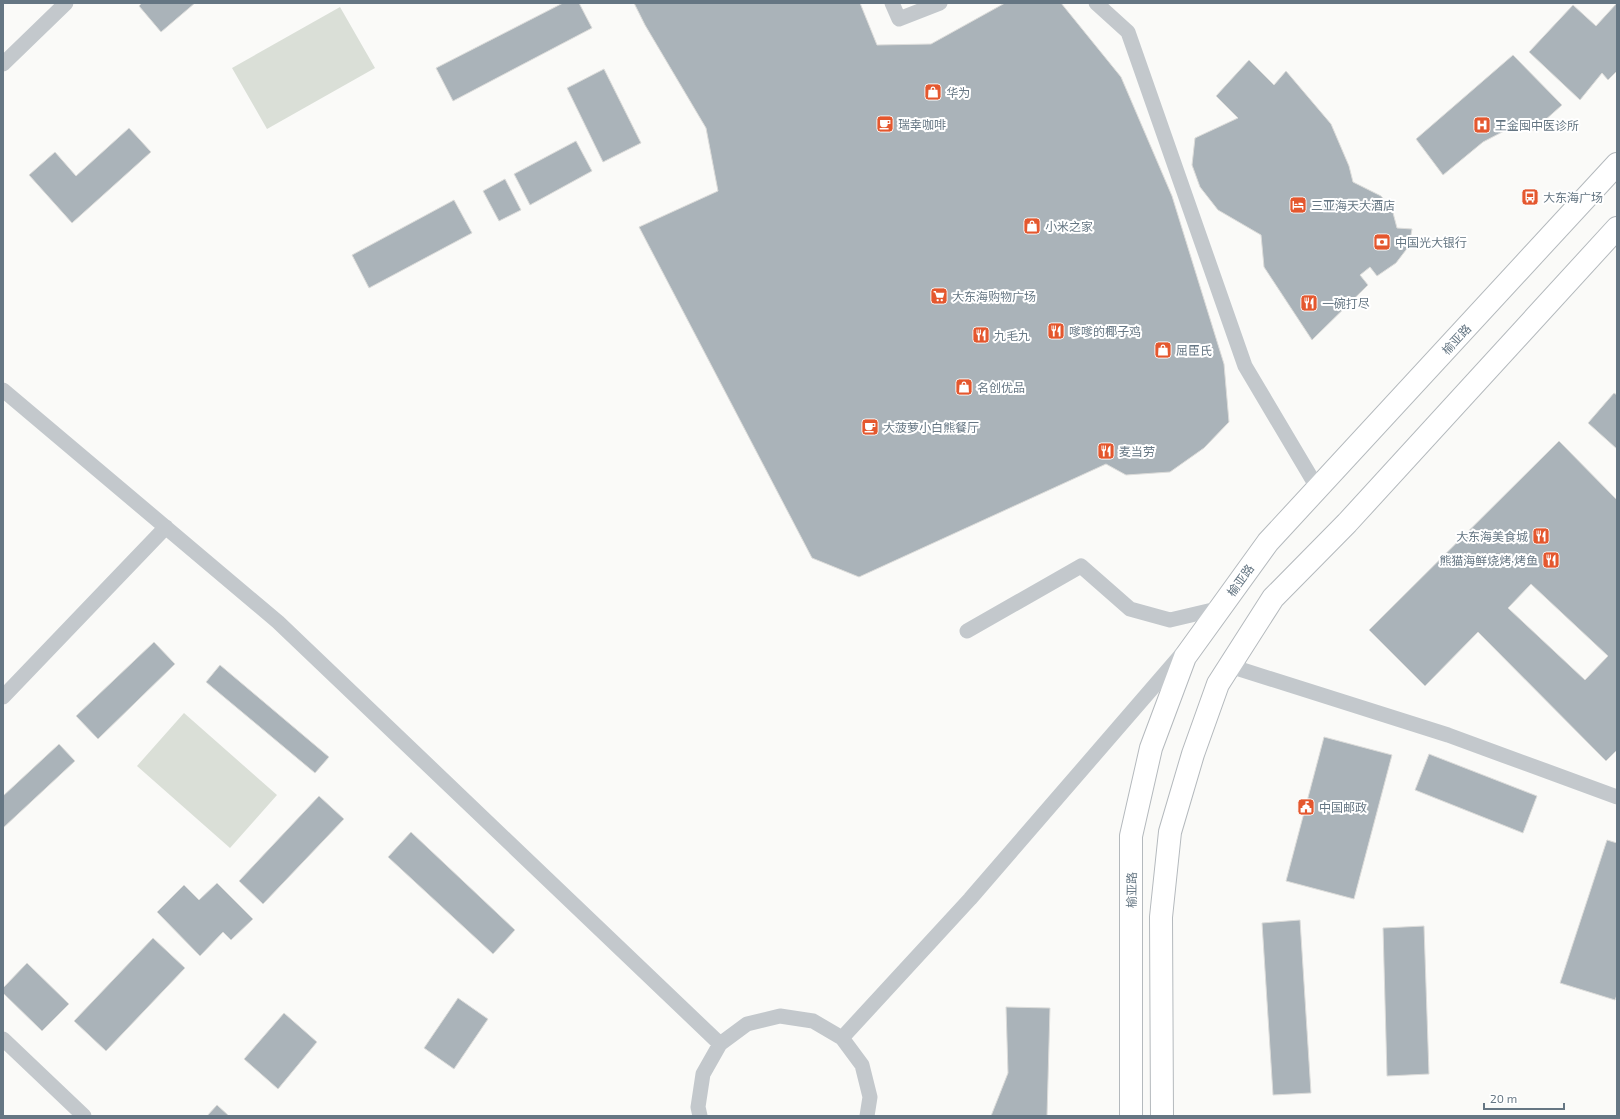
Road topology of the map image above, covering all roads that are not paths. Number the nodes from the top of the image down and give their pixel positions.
1 (66, 3) edge
2 (892, 3) edge
3 (940, 3) edge
4 (1096, 3) edge
5 (3, 64) edge
6 (1617, 164) edge
7 (1617, 228) edge
8 (3, 390) edge
9 (1318, 489) junction
10 (166, 527) junction
11 (1216, 614) junction
12 (967, 631) dead end
13 (1230, 666) junction
14 (3, 697) edge
15 (1617, 797) edge
16 (842, 1038) junction
17 (3, 1039) edge
18 (720, 1044) junction
19 (84, 1116) edge
20 (700, 1116) edge
21 (867, 1116) edge
22 (1131, 1116) edge
23 (1162, 1116) edge

1 - 5 lane
2 - 3 lane
4 - 9 lane
6 - 9 highway, 榆亚路
7 - 13 highway
8 - 10 lane
9 - 11 highway, 榆亚路
10 - 14 lane
10 - 18 lane
11 - 12 lane
11 - 16 lane
11 - 22 highway, 榆亚路
13 - 15 lane
13 - 23 highway
16 - 18 lane
16 - 21 lane
17 - 19 lane
18 - 20 lane

